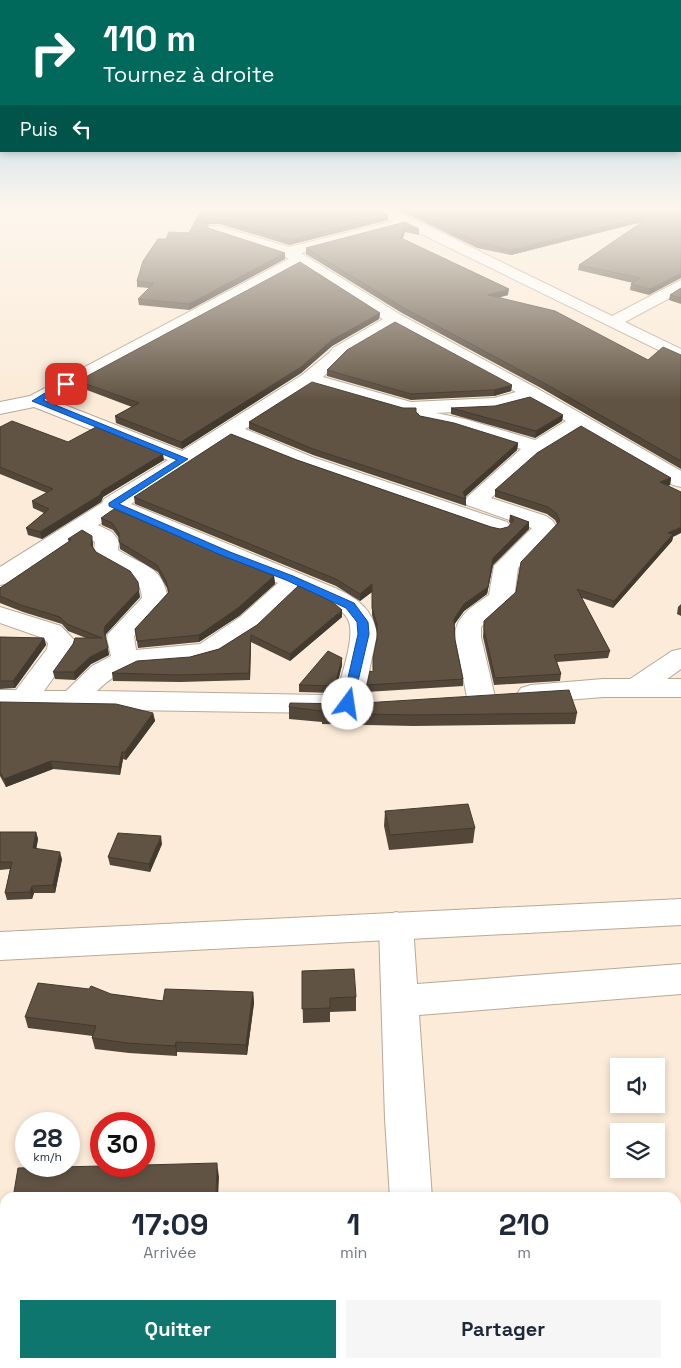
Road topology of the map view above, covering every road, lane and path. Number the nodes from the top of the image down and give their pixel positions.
1 (264, 273) edge
2 (321, 273) edge
3 (511, 273) edge
4 (681, 285) edge
5 (395, 319) junction
6 (613, 322) junction
7 (681, 356) edge
8 (309, 379) junction
9 (532, 394) junction
10 (36, 401) junction
11 (0, 408) edge
12 (410, 408) junction
13 (579, 422) junction
14 (230, 430) junction
15 (538, 448) junction
16 (183, 459) junction
17 (681, 480) edge
18 (112, 504) junction
19 (468, 507) junction
20 (81, 525) junction
21 (6, 568) edge
22 (293, 581) junction
23 (0, 615) edge
24 (681, 657) edge
25 (125, 660) junction
26 (634, 688) junction
27 (681, 688) edge
28 (481, 697) junction
29 (452, 699) edge
30 (11, 700) edge
31 (72, 701) junction
32 (348, 704) junction
33 (375, 704) edge
34 (681, 912) edge
35 (396, 926) junction
36 (0, 946) edge
37 (681, 979) edge
38 (400, 1001) junction
39 (411, 1192) edge

1 - 10 street
2 - 5 street
3 - 6 street
4 - 6 street
5 - 8 street
5 - 9 street
6 - 7 street
8 - 12 street
8 - 14 street
9 - 12 street
9 - 13 street
10 - 11 street
10 - 16 street
12 - 15 street
13 - 15 street
13 - 17 street
14 - 16 street
14 - 19 street
15 - 19 street
16 - 18 street
18 - 20 street
18 - 22 street
19 - 28 street
20 - 21 street
20 - 25 street
22 - 25 street
22 - 32 street
23 - 30 street
24 - 26 street
25 - 31 street
26 - 27 street
26 - 28 street
28 - 29 street
30 - 31 street
31 - 32 street
32 - 33 street
34 - 35 street
35 - 36 street
35 - 38 street
37 - 38 street
38 - 39 street

